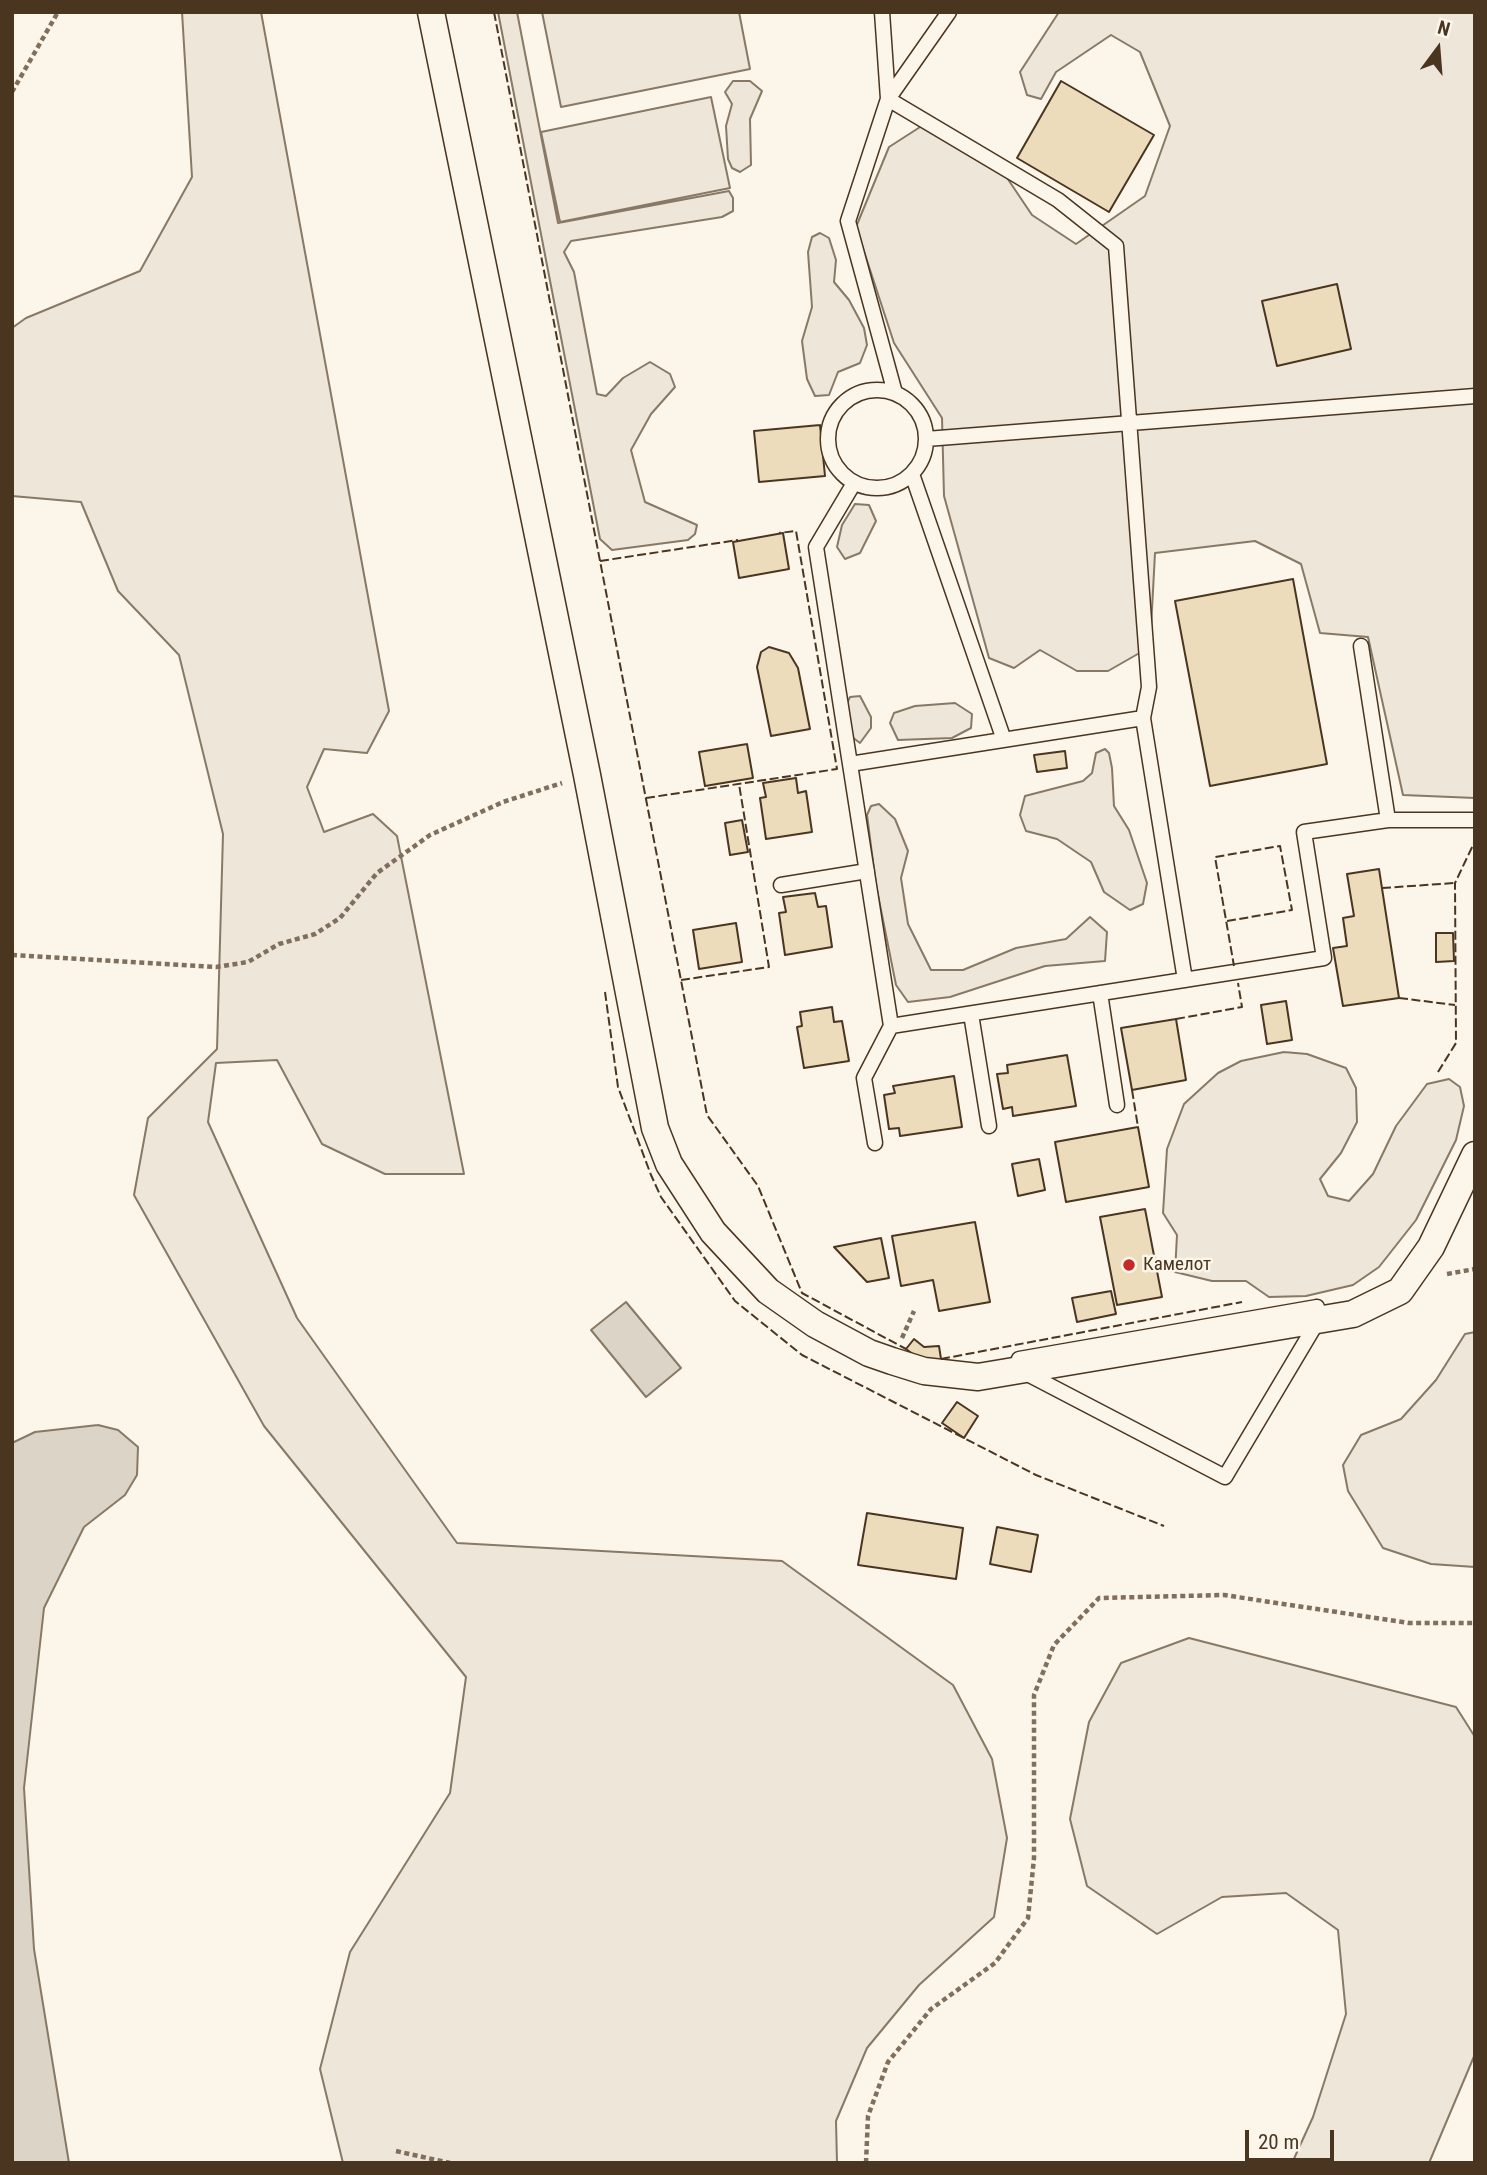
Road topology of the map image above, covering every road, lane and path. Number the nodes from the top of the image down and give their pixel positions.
1 (58, 12) edge
2 (431, 12) edge
3 (882, 12) edge
4 (949, 12) edge
5 (12, 92) edge
6 (888, 99) junction
7 (895, 393) junction
8 (1475, 396) edge
9 (1129, 422) junction
10 (926, 439) junction
11 (912, 474) junction
12 (854, 483) junction
13 (1361, 646) dead end
14 (1143, 718) junction
15 (1004, 740) junction
16 (850, 764) junction
17 (587, 775) junction
18 (1388, 820) junction
19 (1475, 820) edge
20 (867, 872) junction
21 (781, 885) dead end
22 (12, 955) edge
23 (1185, 980) junction
24 (1100, 993) junction
25 (971, 1013) junction
26 (891, 1026) junction
27 (1117, 1105) dead end
28 (989, 1126) dead end
29 (875, 1143) dead end
30 (1475, 1155) edge
31 (914, 1311) dead end
32 (1319, 1319) junction
33 (899, 1345) dead end
34 (1020, 1370) junction
35 (1475, 1623) edge
36 (396, 2151) dead end
37 (450, 2163) edge
38 (866, 2163) edge

1 - 5 path
2 - 17 street
3 - 6 lane
4 - 6 lane
6 - 7 lane
6 - 9 lane
7 - 10 lane
7 - 12 lane
8 - 9 lane
9 - 10 lane
9 - 14 lane
10 - 11 lane
11 - 12 lane
11 - 15 lane
12 - 16 lane
13 - 18 lane
14 - 15 lane
14 - 23 lane
15 - 16 lane
16 - 20 lane
17 - 22 path
17 - 34 street
18 - 19 lane
18 - 23 lane
20 - 21 lane
20 - 26 lane
23 - 24 lane
24 - 25 lane
24 - 27 lane
25 - 26 lane
25 - 28 lane
26 - 29 lane
30 - 32 street
31 - 33 path
32 - 34 street
32 - 34 lane
35 - 38 path
36 - 37 path

